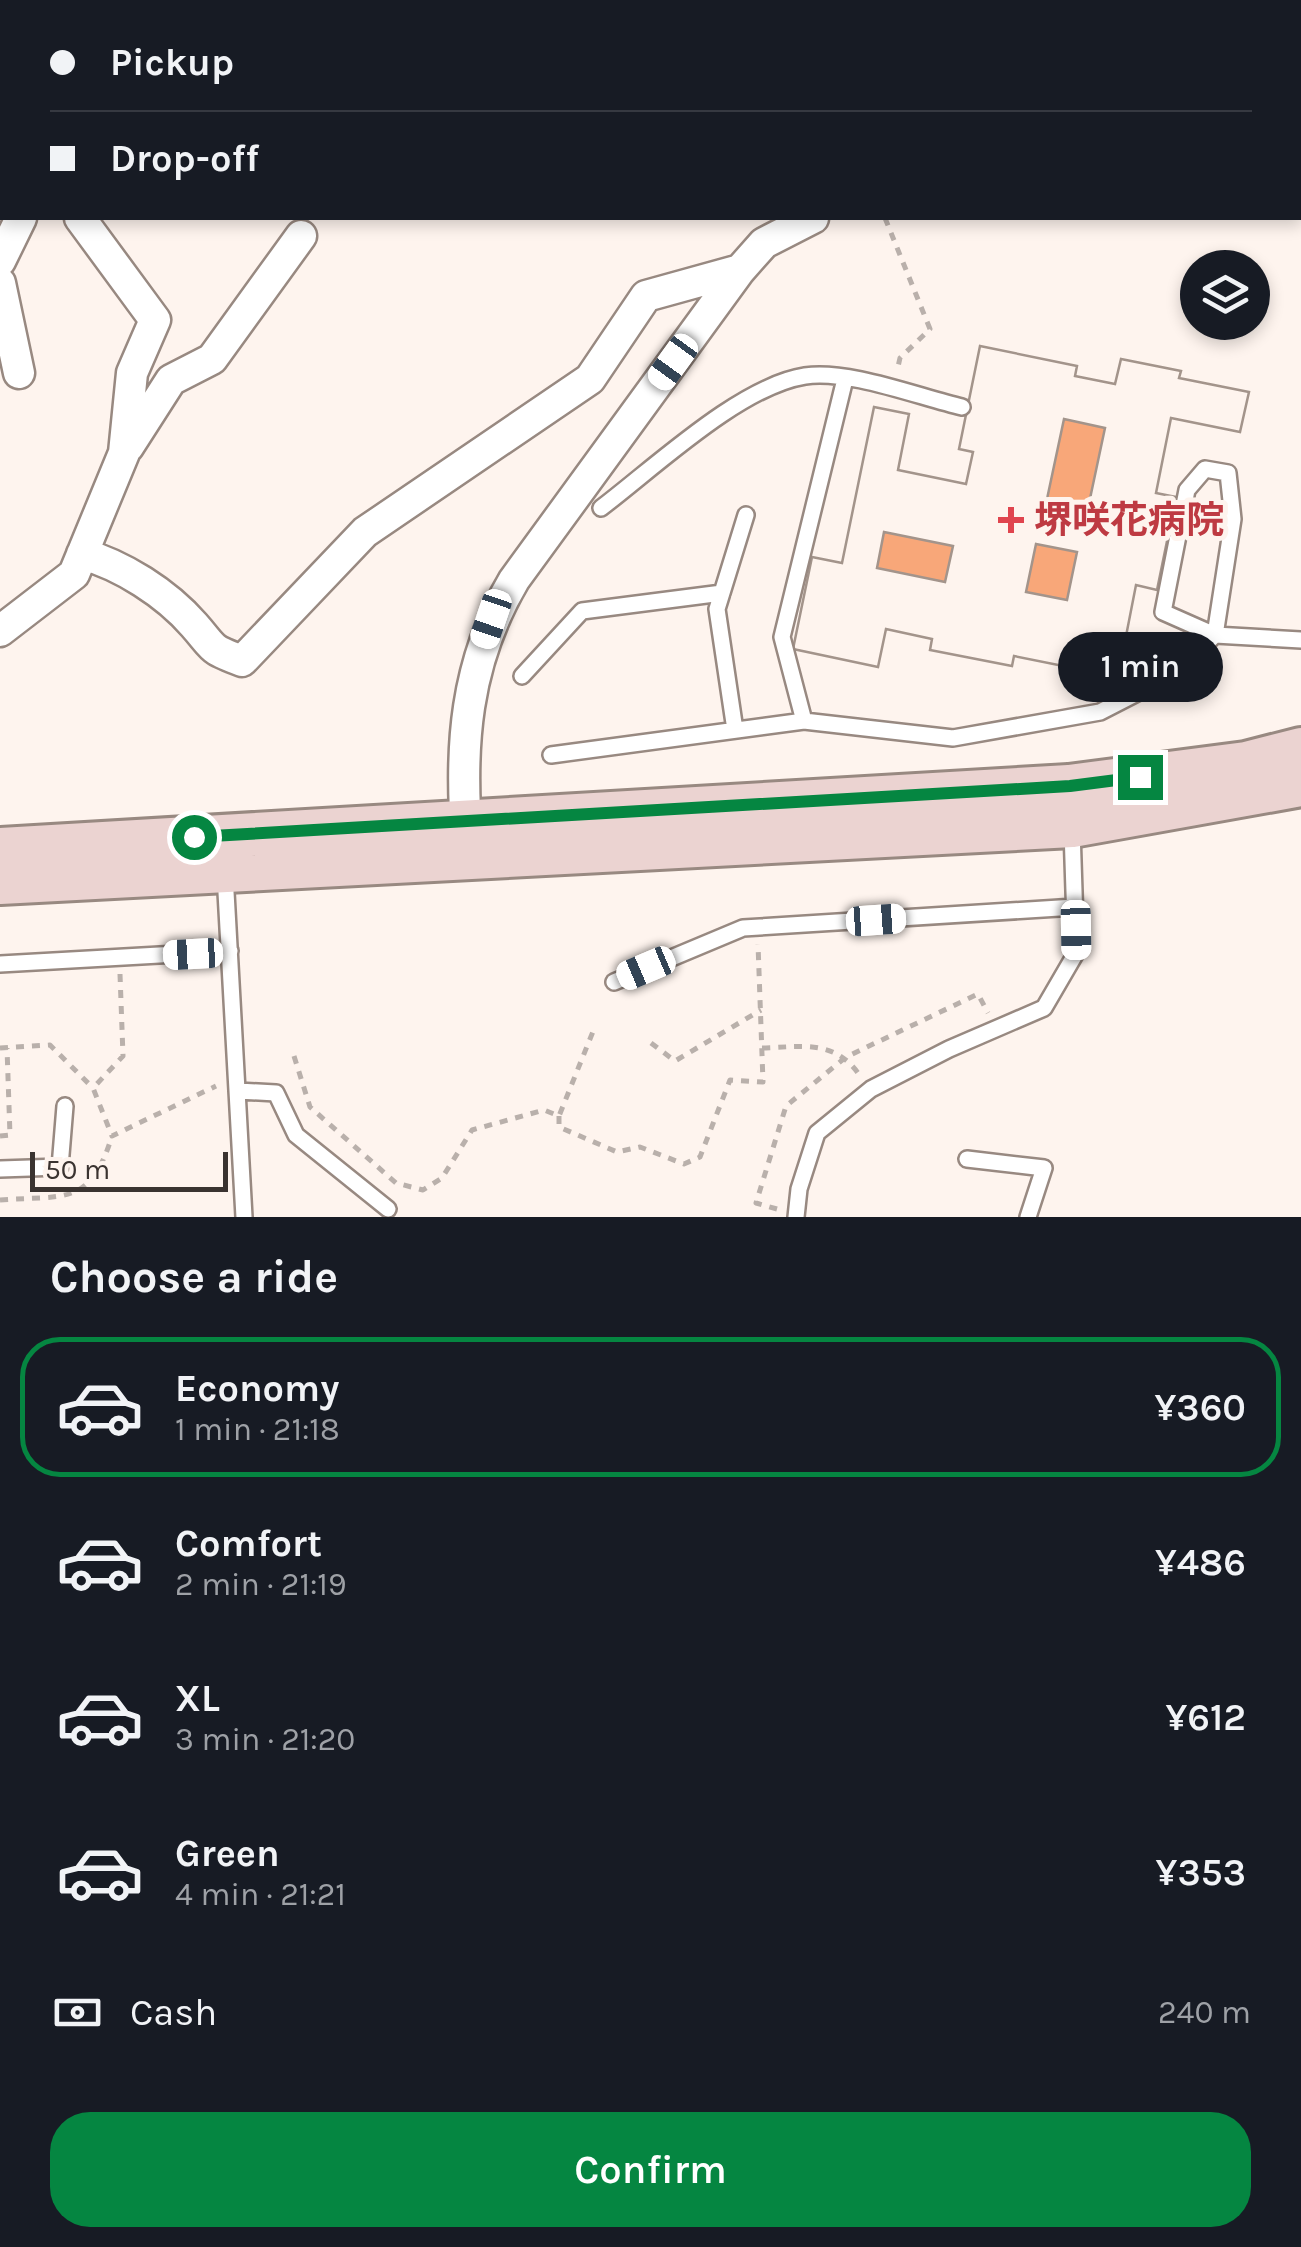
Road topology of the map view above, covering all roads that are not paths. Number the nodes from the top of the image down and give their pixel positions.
1 (20, 220) edge
2 (81, 220) edge
3 (809, 220) edge
4 (301, 236) dead end
5 (0, 261) edge
6 (740, 270) junction
7 (0, 283) edge
8 (18, 372) dead end
9 (845, 379) junction
10 (962, 407) dead end
11 (124, 454) junction
12 (600, 508) dead end
13 (746, 515) dead end
14 (82, 554) junction
15 (722, 594) junction
16 (0, 631) edge
17 (1216, 635) junction
18 (1301, 640) edge
19 (522, 676) dead end
20 (804, 721) junction
21 (735, 730) junction
22 (1301, 749) edge
23 (551, 755) dead end
24 (1301, 785) edge
25 (1072, 826) junction
26 (466, 838) junction
27 (0, 849) edge
28 (225, 870) junction
29 (0, 883) edge
30 (1075, 908) junction
31 (230, 951) junction
32 (0, 964) edge
33 (614, 982) dead end
34 (237, 1083) junction
35 (65, 1106) dead end
36 (967, 1159) dead end
37 (0, 1169) edge
38 (388, 1209) dead end
39 (244, 1217) edge
40 (796, 1217) edge
41 (1028, 1217) edge

1 - 5 street
2 - 11 street
3 - 6 street
4 - 11 street
6 - 14 street
6 - 26 street
7 - 8 street
9 - 10 lane
9 - 12 lane
9 - 20 lane
11 - 14 street
13 - 15 lane
14 - 16 street
15 - 19 lane
15 - 21 lane
17 - 17 lane
17 - 18 lane
17 - 20 lane
20 - 21 lane
21 - 23 lane
22 - 26 street
24 - 25 street
25 - 26 street
25 - 30 lane
26 - 27 street
26 - 28 street
28 - 29 street
28 - 31 lane
30 - 33 lane
30 - 40 lane
31 - 32 lane
31 - 34 lane
34 - 38 lane
34 - 39 lane
35 - 37 lane
36 - 41 lane

